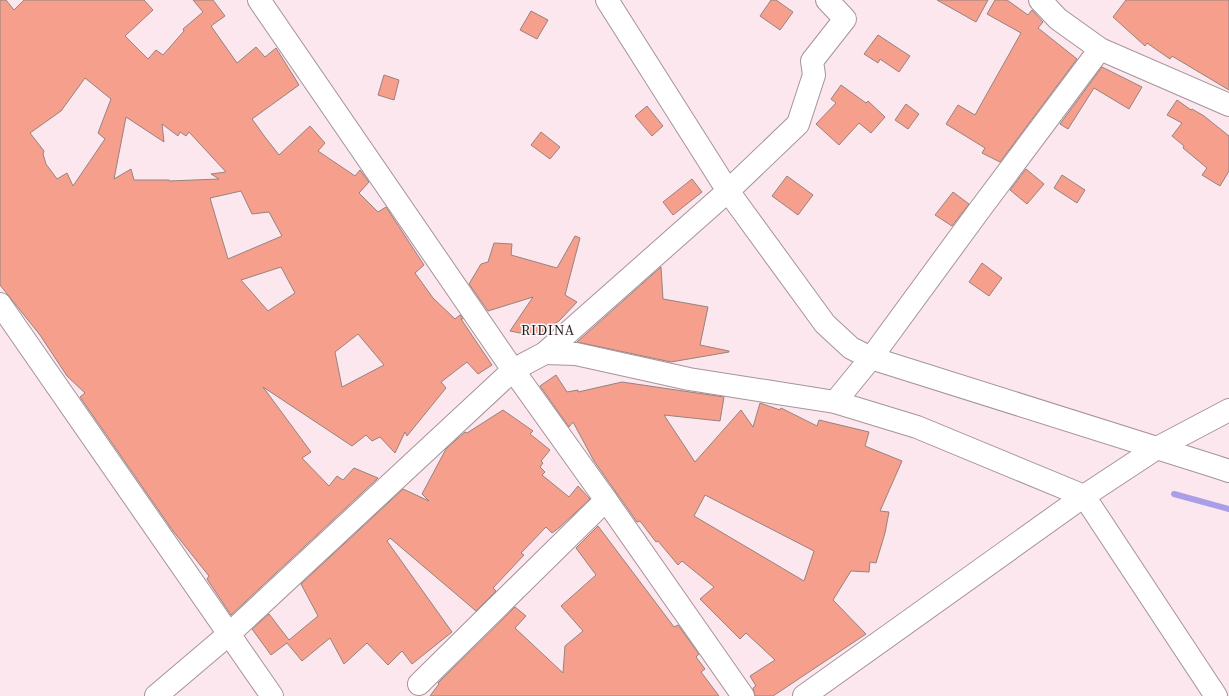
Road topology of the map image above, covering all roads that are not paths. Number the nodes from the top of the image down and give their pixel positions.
1 (259, 0) edge
2 (607, 0) edge
3 (827, 0) edge
4 (1040, 0) edge
5 (1100, 49) junction
6 (1229, 106) edge
7 (728, 191) junction
8 (0, 304) edge
9 (545, 353) junction
10 (871, 358) junction
11 (513, 370) junction
12 (834, 402) junction
13 (1229, 410) edge
14 (1157, 448) junction
15 (1229, 472) edge
16 (1084, 496) junction
17 (606, 500) junction
18 (229, 634) junction
19 (419, 684) dead end
20 (156, 696) edge
21 (272, 696) edge
22 (743, 696) edge
23 (804, 696) edge
24 (1216, 696) edge

1 - 11 street
2 - 7 street
3 - 7 street
4 - 5 street
5 - 6 street
5 - 10 street
7 - 9 street
7 - 10 street
8 - 18 street
9 - 11 street
9 - 12 street
10 - 12 street
10 - 14 street
11 - 17 street
11 - 18 street
12 - 16 street
13 - 14 street
14 - 15 street
14 - 16 street
16 - 23 street
16 - 24 street
17 - 19 street
17 - 22 street
18 - 20 street
18 - 21 street

